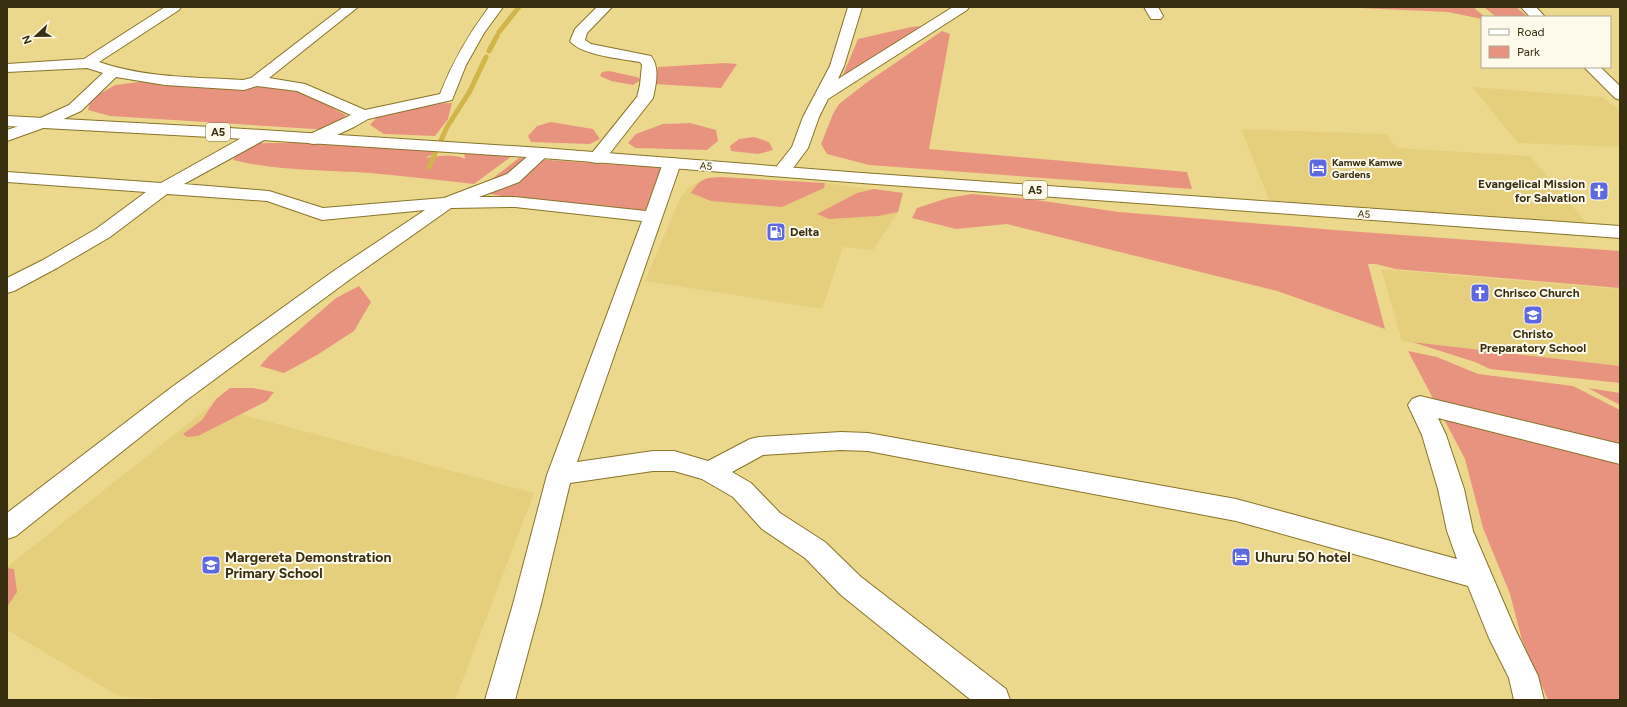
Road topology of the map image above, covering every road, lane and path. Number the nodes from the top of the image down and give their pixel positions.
1 (174, 7) edge
2 (352, 7) edge
3 (496, 7) edge
4 (605, 7) edge
5 (855, 7) edge
6 (962, 7) edge
7 (1528, 7) edge
8 (1537, 16) edge
9 (88, 63) junction
10 (7, 68) edge
11 (1593, 68) edge
12 (113, 72) junction
13 (256, 80) junction
14 (1620, 95) edge
15 (822, 96) junction
16 (363, 114) junction
17 (40, 124) junction
18 (10, 133) edge
19 (260, 135) junction
20 (314, 139) junction
21 (542, 153) junction
22 (597, 158) junction
23 (672, 163) junction
24 (782, 171) junction
25 (7, 177) edge
26 (162, 190) junction
27 (447, 202) junction
28 (652, 217) junction
29 (1620, 232) edge
30 (7, 286) edge
31 (1620, 454) edge
32 (710, 472) junction
33 (560, 475) junction
34 (7, 528) edge
35 (1478, 578) junction
36 (506, 693) edge
37 (995, 700) edge
38 (1529, 700) edge

1 - 9 main road
2 - 13 main road
3 - 16 main road
4 - 22 main road
5 - 15 main road
6 - 15 main road
7 - 8 main road
9 - 10 main road
9 - 12 main road
11 - 14 main road
12 - 13 main road
12 - 17 main road
13 - 16 main road
15 - 24 main road
16 - 20 main road
17 - 18 main road, A5 / A5
17 - 19 main road, A5 / A5
19 - 20 main road, A5 / A5
19 - 26 main road
20 - 21 main road, A5 / A5
21 - 22 main road, A5 / A5
21 - 27 main road
22 - 23 main road, A5 / A5
23 - 24 main road, A5 / A5
23 - 28 main road
24 - 29 main road, A5 / A5
25 - 26 main road
26 - 27 main road
26 - 30 main road
27 - 28 main road
27 - 34 main road
28 - 33 main road
31 - 35 main road
32 - 33 main road
32 - 35 main road
32 - 37 main road
33 - 36 main road
35 - 38 main road

